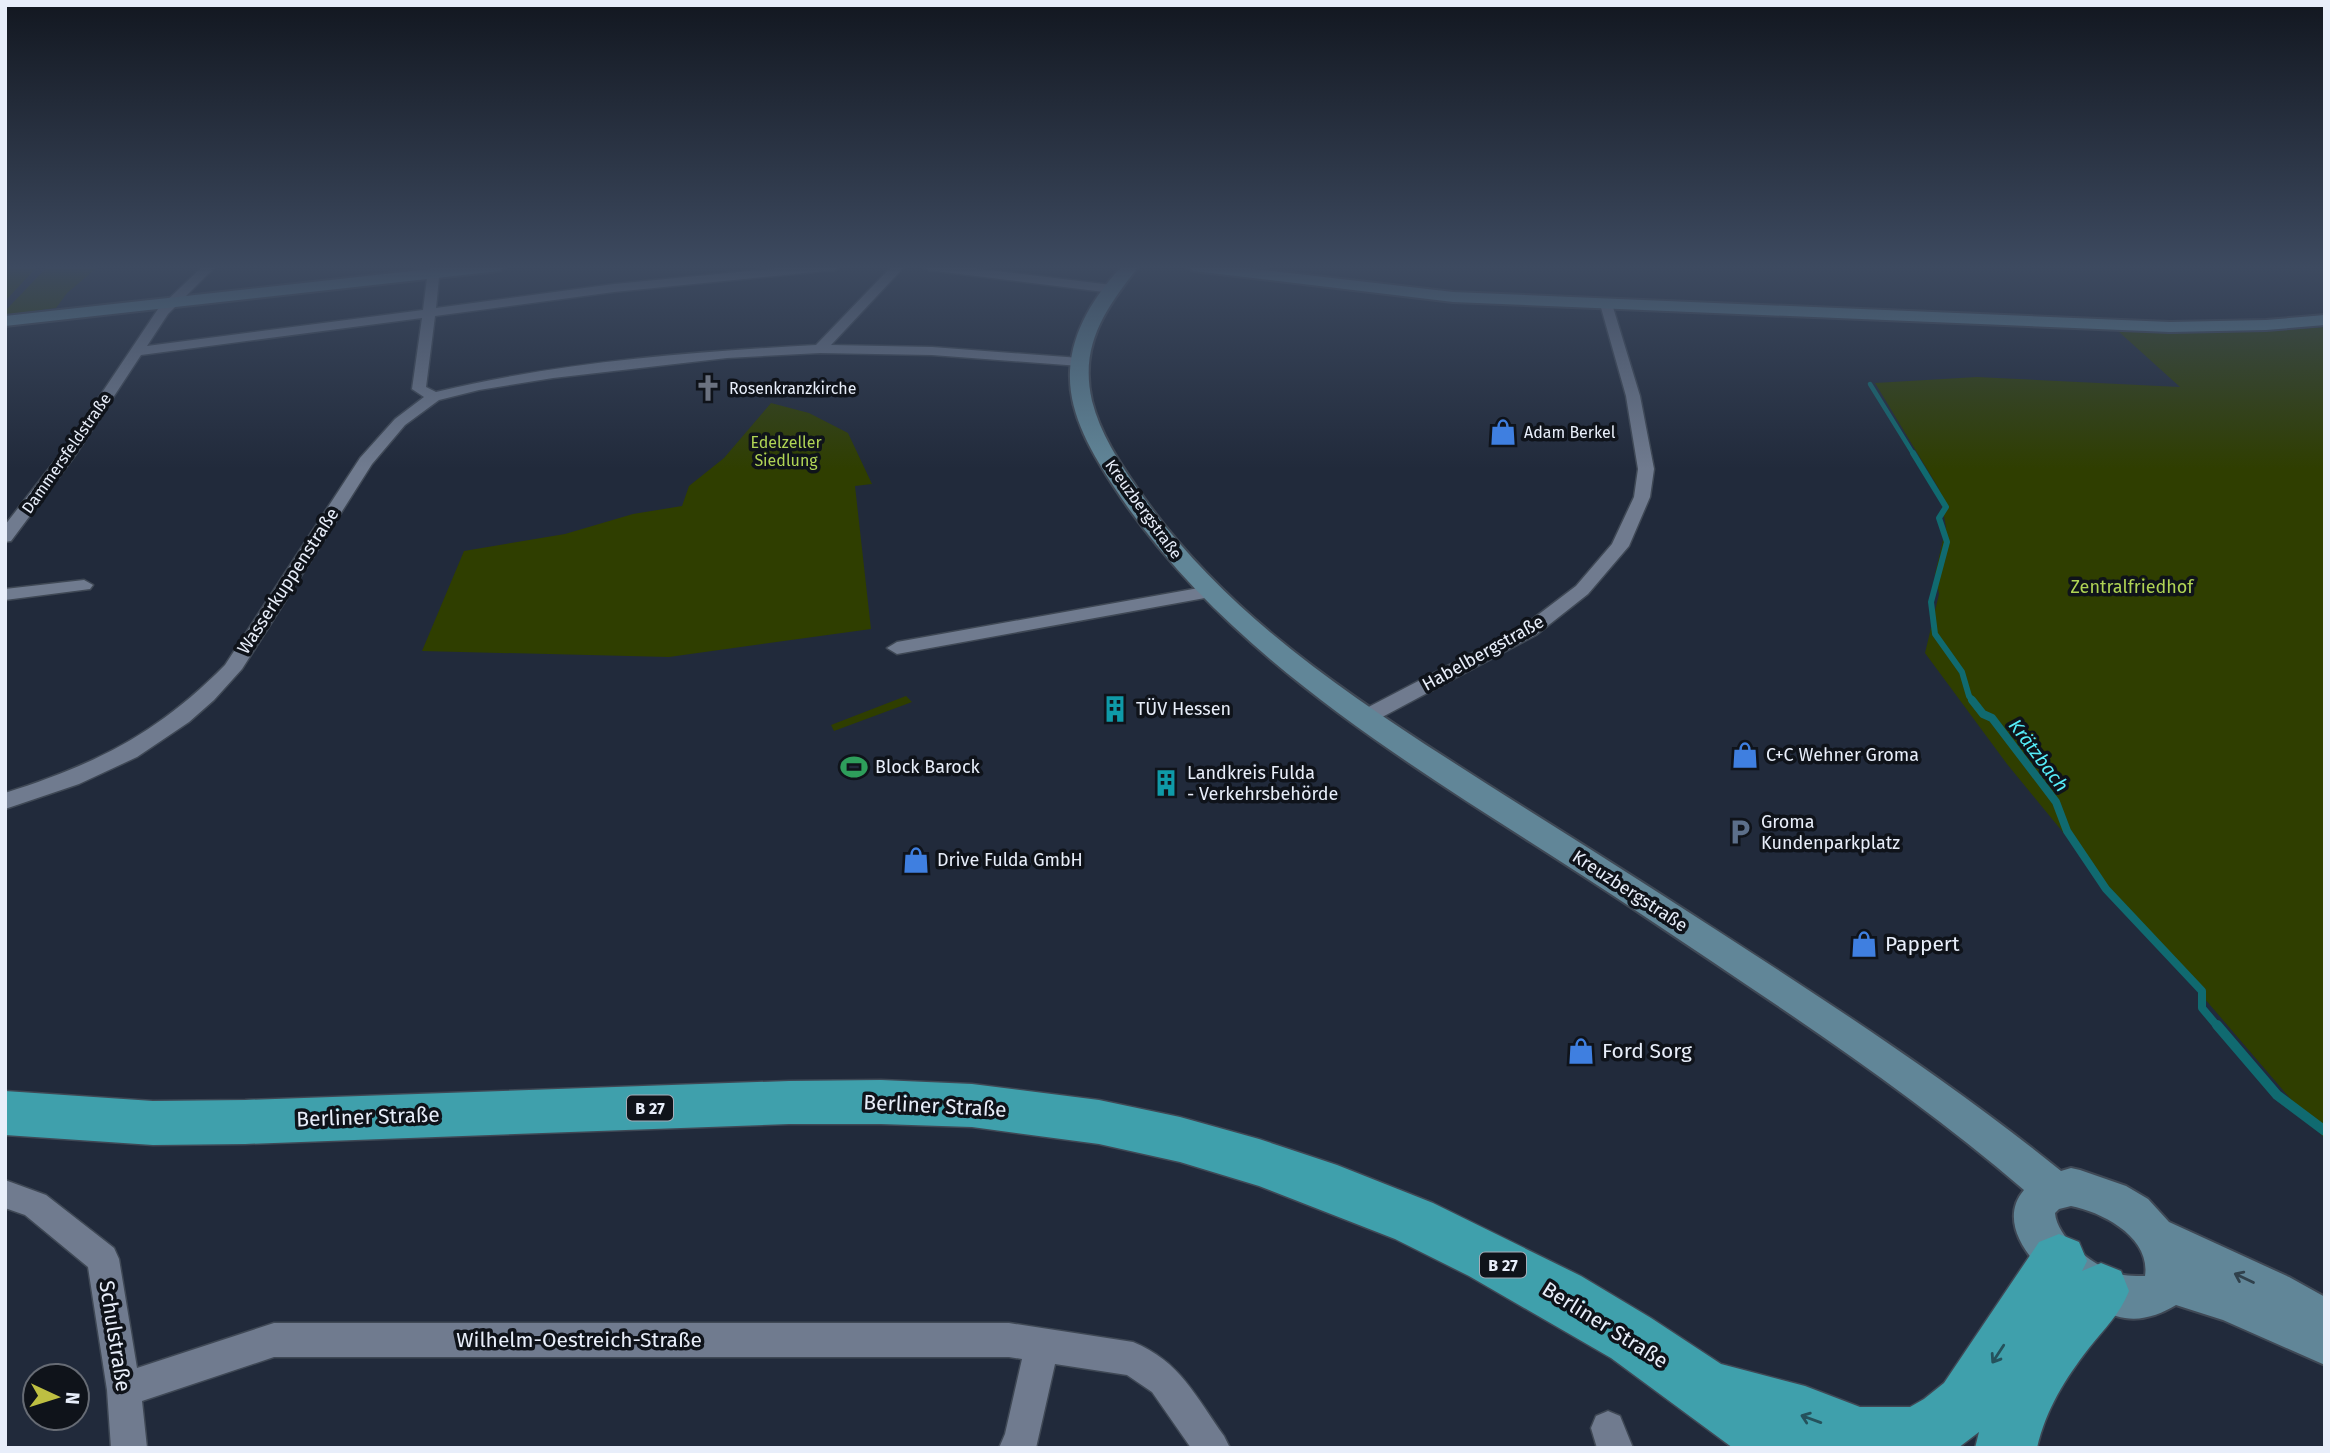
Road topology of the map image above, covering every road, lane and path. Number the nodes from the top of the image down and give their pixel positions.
1 (148, 334) edge
2 (276, 334) edge
3 (426, 334) edge
4 (834, 334) edge
5 (1087, 334) edge
6 (1615, 334) edge
7 (820, 349) junction
8 (135, 352) junction
9 (1080, 362) junction
10 (434, 397) junction
11 (5, 537) edge
12 (84, 585) dead end
13 (1210, 592) junction
14 (5, 595) edge
15 (897, 648) dead end
16 (1364, 718) junction
17 (5, 801) edge
18 (5, 1114) edge
19 (2053, 1189) junction
20 (5, 1194) edge
21 (2156, 1237) junction
22 (2080, 1276) junction
23 (2167, 1281) junction
24 (2325, 1322) edge
25 (2325, 1343) edge
26 (1042, 1344) junction
27 (1705, 1388) junction
28 (124, 1390) junction
29 (129, 1448) edge
30 (1017, 1448) edge
31 (1212, 1448) edge
32 (1783, 1448) edge
33 (2006, 1448) edge

1 - 8 street, Dammersfeldstraße
2 - 8 street
3 - 10 street
4 - 7 street
5 - 9 main road, Kreuzbergstraße
6 - 16 street, Habelbergstraße
7 - 9 street
7 - 10 street
8 - 11 street, Dammersfeldstraße
9 - 13 main road, Kreuzbergstraße
10 - 17 street, Wasserkuppenstraße
12 - 14 street
13 - 15 street
13 - 16 main road, Kreuzbergstraße
16 - 19 main road, Kreuzbergstraße
18 - 27 highway, Berliner Straße / B 27
19 - 21 main road
19 - 22 main road
20 - 28 street, Schulstraße
21 - 23 main road
24 -> 21 main road
22 - 23 main road
22 -> 27 highway
22 - 33 highway
23 - 25 main road
26 - 28 street, Wilhelm-Oestreich-Straße
26 - 30 street
26 - 31 street, Wilhelm-Oestreich-Straße
27 - 32 highway, Berliner Straße / B 27
28 - 29 street, Schulstraße

